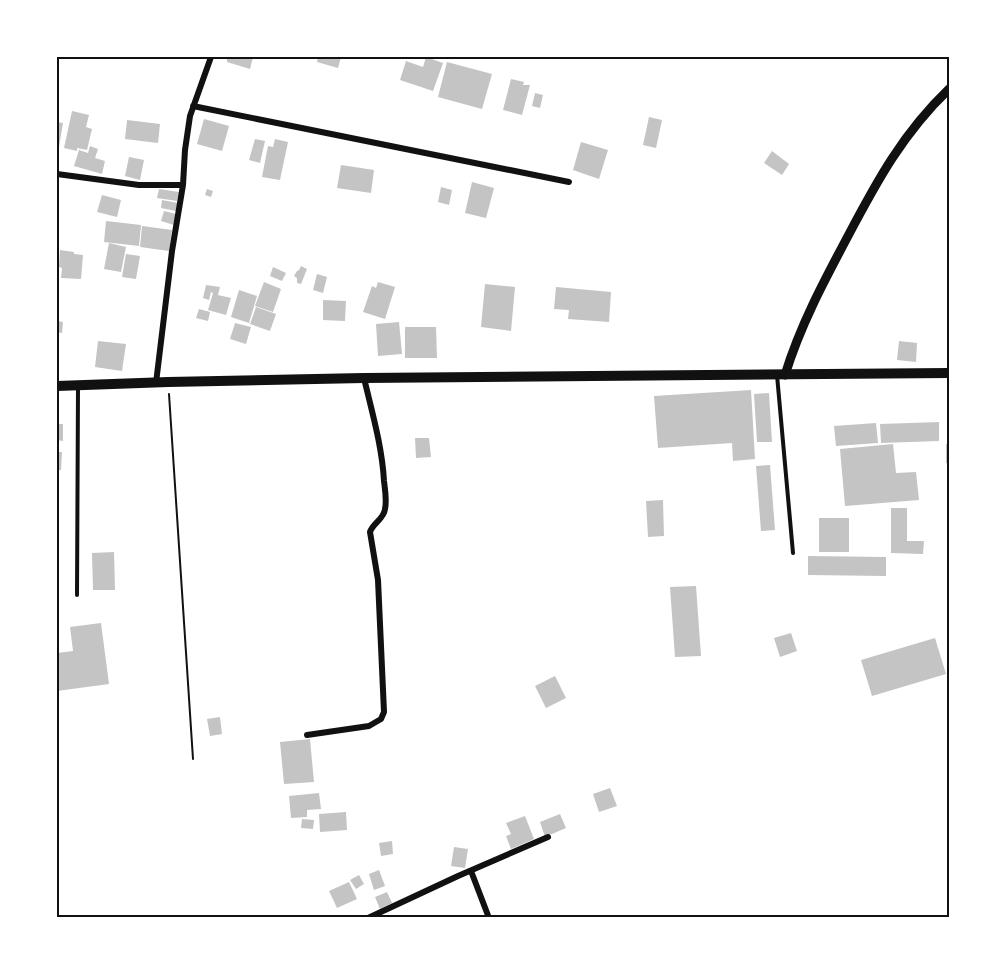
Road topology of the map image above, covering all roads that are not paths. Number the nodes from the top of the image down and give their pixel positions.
1 (211, 57) edge
2 (949, 89) edge
3 (192, 106) junction
4 (57, 174) edge
5 (569, 182) dead end
6 (183, 185) junction
7 (949, 373) edge
8 (781, 375) junction
9 (364, 378) junction
10 (156, 383) junction
11 (57, 386) edge
12 (78, 386) junction
13 (793, 554) dead end
14 (77, 595) dead end
15 (307, 735) dead end
16 (548, 837) dead end
17 (471, 871) junction
18 (368, 918) edge
19 (489, 918) edge

1 - 3 street
2 - 8 street
3 - 5 street
3 - 6 street
4 - 6 street
6 - 10 street
7 - 8 main road
8 - 9 main road
8 - 13 lane
9 - 10 main road
9 - 15 street
10 - 12 main road
11 - 12 main road
12 - 14 lane
16 - 17 street
17 - 18 street
17 - 19 street

